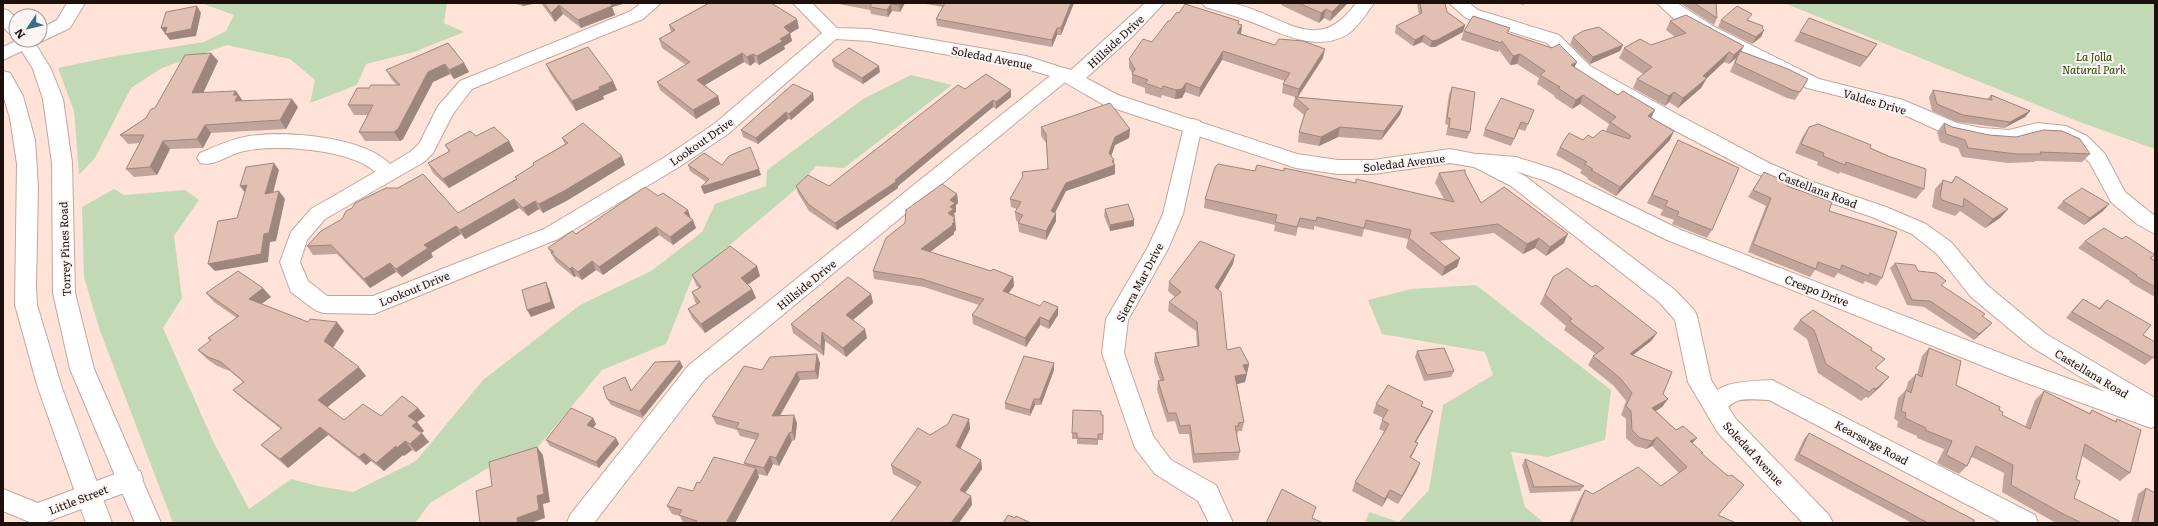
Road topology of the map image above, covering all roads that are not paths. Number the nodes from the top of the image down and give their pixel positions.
1 (76, 3) edge
2 (652, 3) edge
3 (802, 3) edge
4 (1155, 3) edge
5 (1210, 3) edge
6 (1365, 3) edge
7 (1458, 3) edge
8 (1666, 3) edge
9 (48, 30) edge
10 (832, 33) junction
11 (12, 48) edge
12 (33, 48) edge
13 (3, 54) edge
14 (1069, 76) junction
15 (3, 77) edge
16 (1193, 126) junction
17 (207, 158) dead end
18 (1479, 161) junction
19 (388, 173) junction
20 (2155, 226) edge
21 (1715, 406) junction
22 (2155, 410) edge
23 (2155, 420) edge
24 (131, 479) junction
25 (89, 494) junction
26 (3, 500) edge
27 (41, 518) edge
28 (1815, 520) edge
29 (100, 523) edge
30 (148, 523) edge
31 (579, 523) edge
32 (1221, 523) edge
33 (2026, 523) edge

1 - 9 street
2 - 19 street, Lookout Drive
3 - 10 street
4 - 14 main road, Hillside Drive
5 - 6 street
7 - 22 street, Castellana Road
8 - 20 street, Valdes Drive
10 - 14 street, Soledad Avenue
10 - 19 street, Lookout Drive
11 - 13 street
12 - 24 main road, Torrey Pines Road
14 - 16 main road, Soledad Avenue
14 - 31 street, Hillside Drive
15 - 25 main road
16 - 18 main road, Soledad Avenue
16 - 32 street, Sierra Mar Drive
17 - 19 street
18 - 21 main road, Soledad Avenue
18 - 23 street, Crespo Drive
21 - 28 main road, Soledad Avenue
21 - 33 street, Kearsarge Road
24 - 25 street, Little Street
24 - 30 main road, Torrey Pines Road
25 - 27 street, Little Street
25 - 29 main road
26 - 27 street, Little Street

